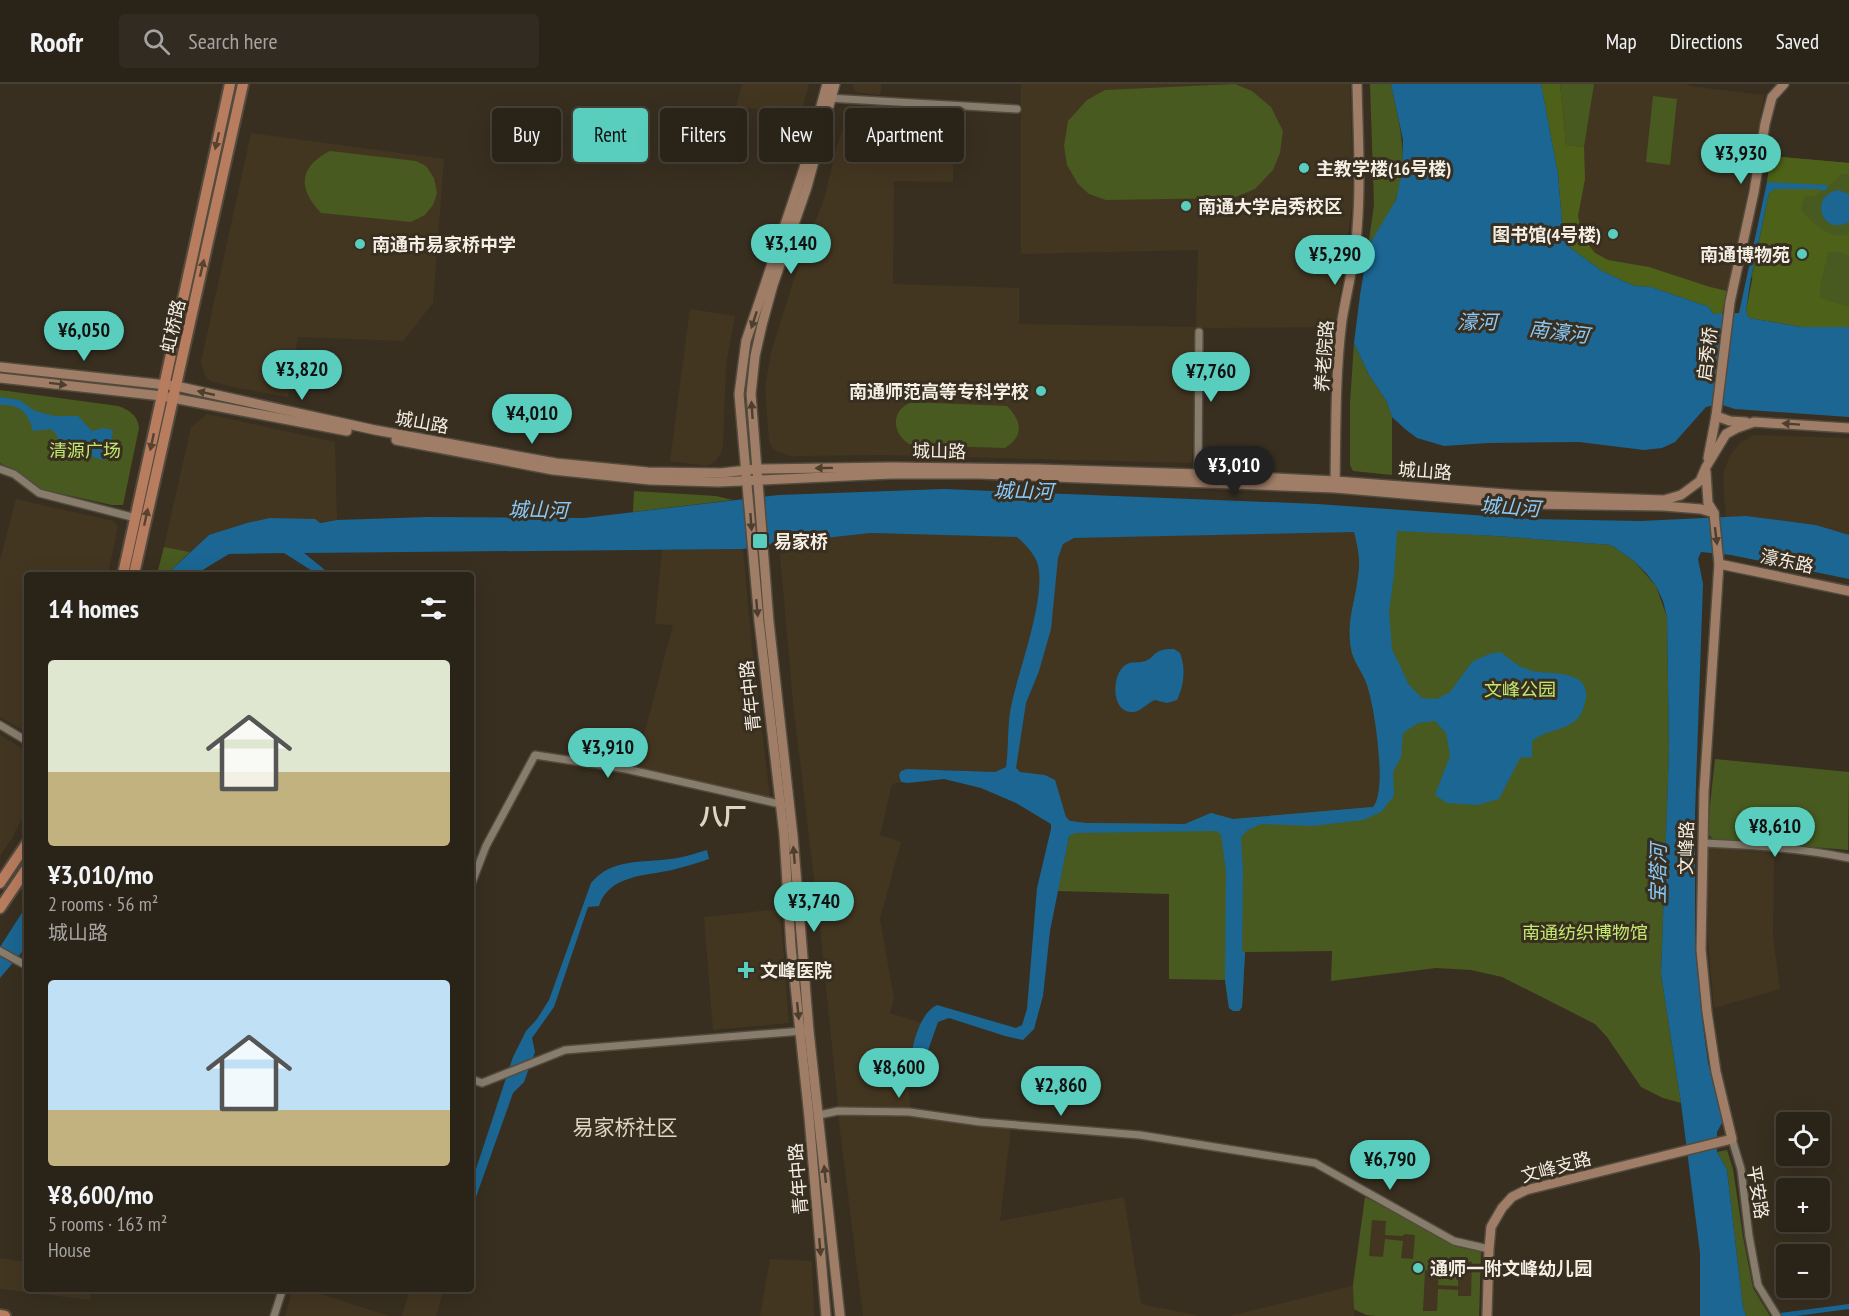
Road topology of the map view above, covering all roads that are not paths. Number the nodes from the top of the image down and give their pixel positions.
1 (230, 84) edge
2 (243, 84) edge
3 (827, 84) edge
4 (836, 84) edge
5 (1357, 84) edge
6 (1784, 84) edge
7 (828, 98) junction
8 (1017, 109) dead end
9 (1199, 332) dead end
10 (0, 367) edge
11 (0, 378) edge
12 (170, 386) junction
13 (168, 397) junction
14 (1717, 413) junction
15 (1754, 422) junction
16 (1849, 429) edge
17 (1706, 467) junction
18 (0, 469) edge
19 (756, 469) junction
20 (1198, 474) junction
21 (746, 475) junction
22 (758, 480) junction
23 (1335, 485) junction
24 (754, 494) junction
25 (1714, 515) junction
26 (136, 518) junction
27 (1719, 560) junction
28 (123, 572) edge
29 (134, 572) edge
30 (1849, 591) edge
31 (0, 725) edge
32 (24, 739) edge
33 (779, 803) junction
34 (789, 806) junction
35 (1703, 843) junction
36 (24, 847) edge
37 (1849, 858) edge
38 (24, 872) edge
39 (474, 877) edge
40 (0, 883) edge
41 (0, 908) edge
42 (0, 951) edge
43 (24, 965) edge
44 (805, 1031) junction
45 (474, 1080) edge
46 (819, 1115) junction
47 (1728, 1140) junction
48 (1489, 1249) junction
49 (282, 1292) edge
50 (0, 1316) edge
51 (4, 1316) edge
52 (274, 1316) edge
53 (826, 1316) edge
54 (840, 1316) edge
55 (1487, 1316) edge
56 (1777, 1316) edge

1 -> 12 main road, 虹桥路
12 -> 2 main road, 虹桥路
3 - 7 main road, 青年中路
4 - 7 main road, 青年中路
5 - 23 main road, 养老院路
6 - 14 main road, 启秀桥
7 - 8 street
19 -> 7 main road, 青年中路
7 -> 21 main road, 青年中路
9 - 20 street
10 - 12 main road, 城山路
11 -> 13 main road, 城山路
12 - 13 main road, 虹桥路
21 -> 12 main road, 城山路
13 - 21 main road, 城山路
13 -> 26 main road, 虹桥路
29 -> 13 main road, 虹桥路
14 - 15 main road
14 - 17 main road, 启秀桥
16 -> 15 main road, 城山路
15 - 17 main road, 城山路
17 - 23 main road, 城山路
17 - 25 main road, 文峰路
18 - 26 street
20 -> 19 main road, 城山路
19 - 21 main road, 城山路
19 - 22 main road, 青年中路
20 - 23 main road, 城山路
21 - 22 main road, 城山路
21 - 24 main road, 青年中路
22 - 23 main road, 城山路
22 - 24 main road, 青年中路
23 - 25 main road, 城山路
24 -> 33 main road, 青年中路
24 - 34 main road, 青年中路
25 -> 27 main road, 文峰路
26 - 28 main road, 虹桥路
27 - 30 main road, 濠东路
27 - 35 main road, 文峰路
31 - 32 street
33 - 34 street
33 - 39 street
33 -> 44 main road, 青年中路
44 -> 34 main road, 青年中路
35 - 37 street
35 - 47 main road, 文峰路
36 - 40 main road
38 - 41 main road
42 - 43 street
44 - 45 street
44 - 46 main road, 青年中路
44 -> 53 main road, 青年中路
46 - 48 street
54 -> 46 main road, 青年中路
47 - 48 main road, 文峰支路
47 - 56 street, 平安路
48 - 55 main road, 文峰支路
49 - 52 street
50 - 51 main road

